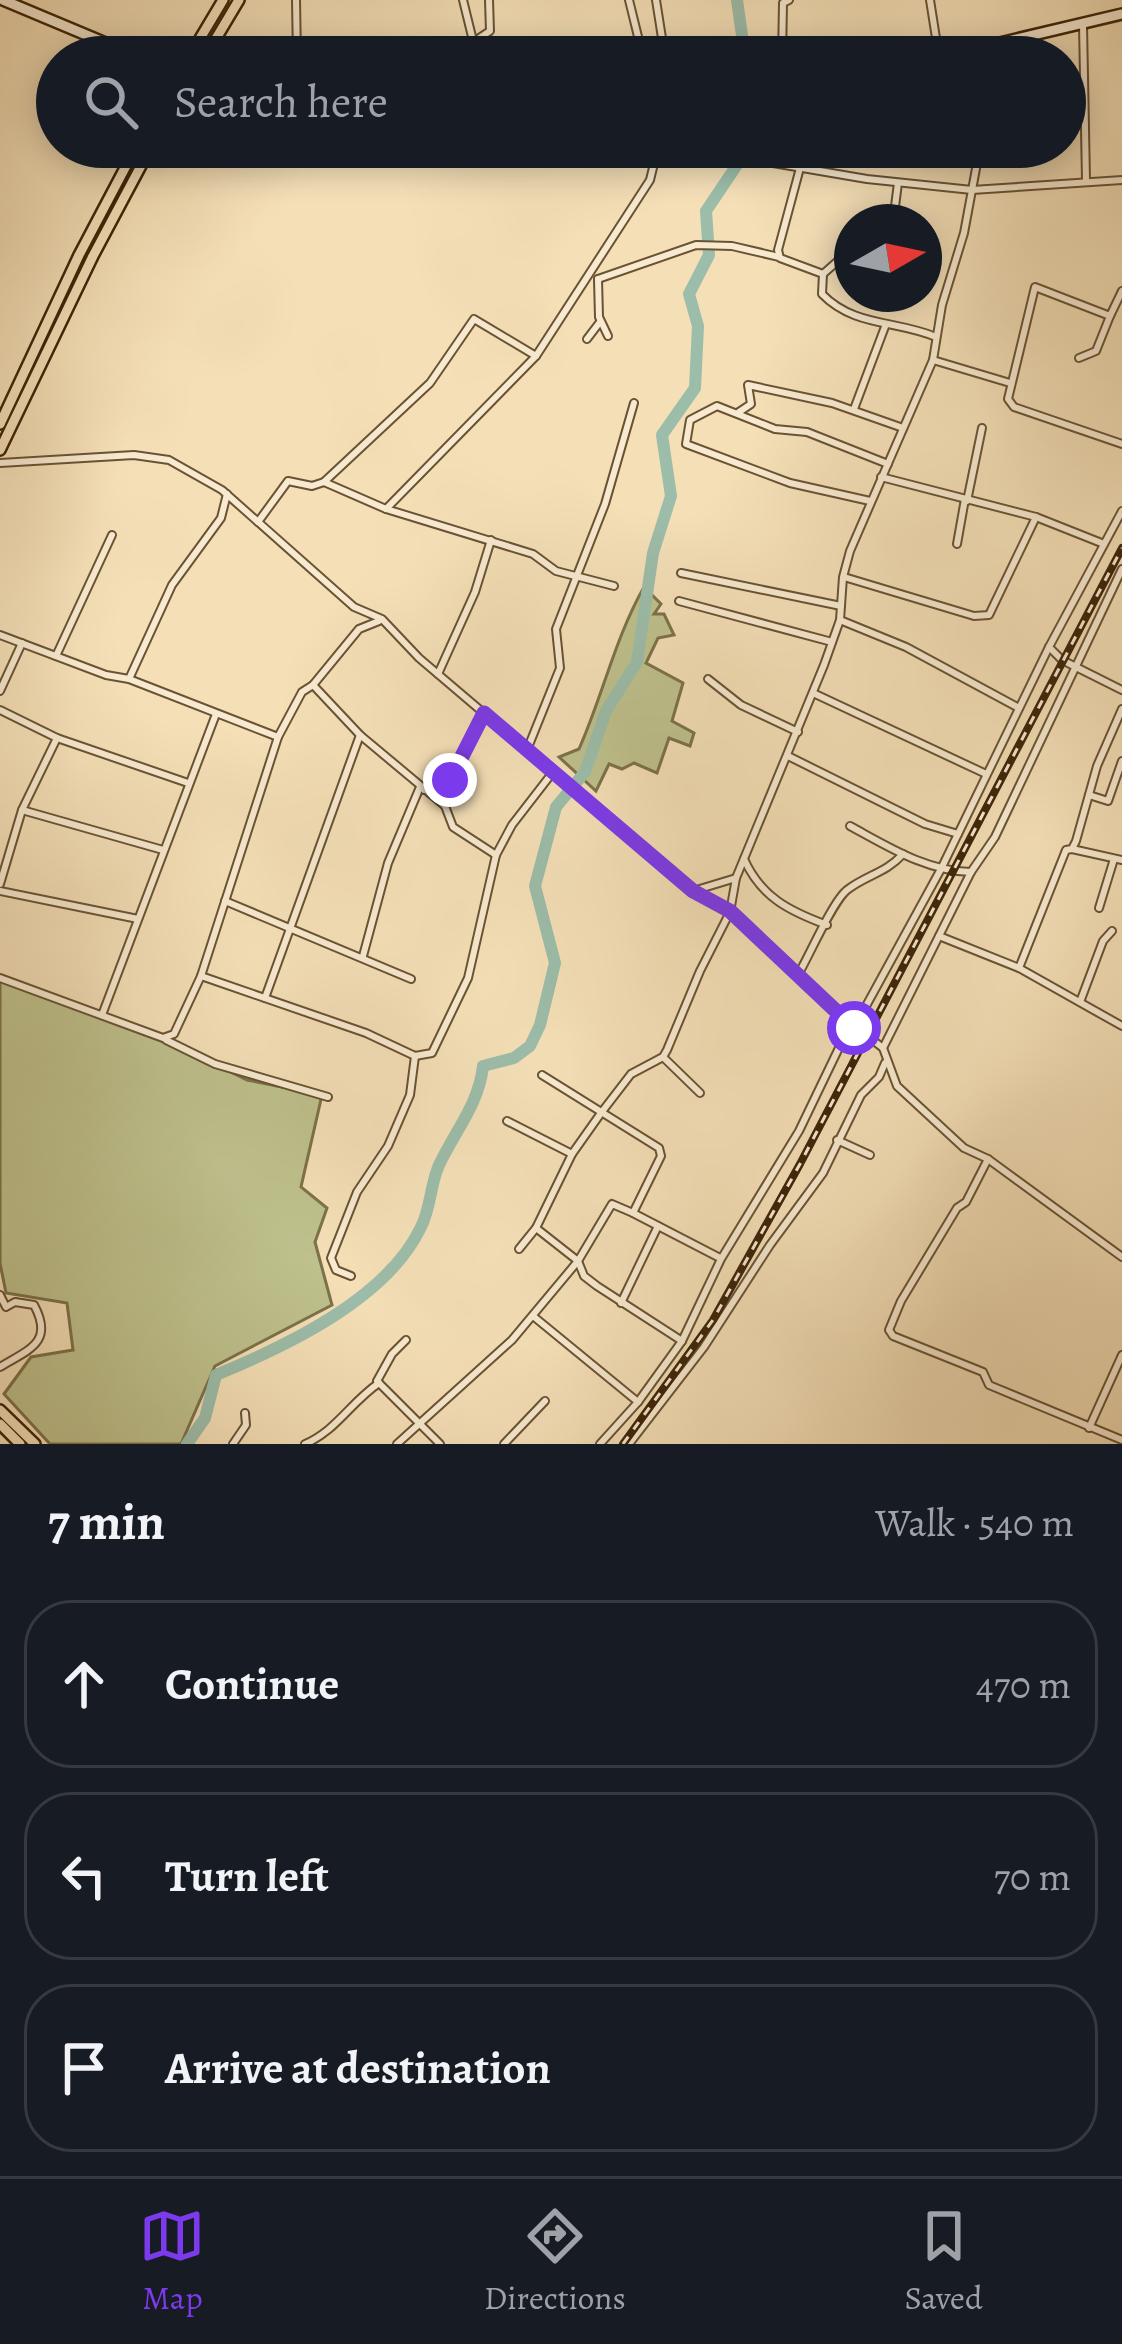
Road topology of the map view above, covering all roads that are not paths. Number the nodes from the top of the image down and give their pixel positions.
1 (3, 0) edge
2 (223, 0) edge
3 (239, 0) edge
4 (296, 0) edge
5 (464, 0) edge
6 (489, 0) edge
7 (629, 0) edge
8 (656, 0) edge
9 (789, 0) edge
10 (930, 0) edge
11 (1122, 14) edge
12 (1083, 26) junction
13 (89, 36) edge
14 (202, 36) edge
15 (218, 36) edge
16 (297, 36) edge
17 (475, 36) edge
18 (484, 36) edge
19 (638, 36) edge
20 (661, 36) edge
21 (782, 36) edge
22 (936, 36) edge
23 (1048, 36) edge
24 (1083, 36) edge
25 (125, 168) edge
26 (140, 168) edge
27 (653, 168) edge
28 (800, 168) joint
29 (976, 168) edge
30 (1086, 168) edge
31 (1086, 180) junction
32 (1122, 180) edge
33 (898, 183) junction
34 (972, 190) junction
35 (895, 204) edge
36 (781, 257) junction
37 (834, 264) edge
38 (823, 274) junction
39 (594, 277) junction
40 (1122, 291) edge
41 (1110, 316) junction
42 (601, 322) junction
43 (886, 324) junction
44 (608, 336) dead end
45 (937, 338) junction
46 (587, 339) dead end
47 (536, 356) junction
48 (1079, 358) dead end
49 (932, 360) junction
50 (1011, 383) junction
51 (634, 403) dead end
52 (854, 409) junction
53 (738, 414) junction
54 (0, 424) edge
55 (903, 428) junction
56 (982, 428) dead end
57 (1122, 444) edge
58 (0, 450) edge
59 (0, 463) edge
60 (888, 464) junction
61 (880, 477) junction
62 (324, 482) junction
63 (227, 494) junction
64 (966, 500) junction
65 (870, 501) junction
66 (386, 509) junction
67 (1122, 511) edge
68 (1036, 517) junction
69 (258, 523) junction
70 (112, 536) dead end
71 (491, 540) junction
72 (957, 544) dead end
73 (1104, 544) junction
74 (1122, 568) edge
75 (681, 573) dead end
76 (577, 577) junction
77 (843, 577) junction
78 (614, 586) dead end
79 (679, 602) dead end
80 (841, 606) junction
81 (354, 607) junction
82 (382, 619) junction
83 (840, 620) junction
84 (359, 629) junction
85 (0, 635) edge
86 (832, 641) junction
87 (22, 643) junction
88 (1049, 647) junction
89 (56, 656) junction
90 (1075, 666) junction
91 (438, 674) junction
92 (129, 679) junction
93 (708, 679) dead end
94 (313, 685) junction
95 (1122, 690) edge
96 (0, 691) edge
97 (813, 693) junction
98 (1019, 708) junction
99 (1122, 709) edge
100 (0, 710) edge
101 (216, 713) junction
102 (484, 713) junction
103 (798, 732) junction
104 (360, 735) junction
105 (278, 737) junction
106 (57, 738) junction
107 (527, 751) junction
108 (788, 756) junction
109 (1122, 761) edge
110 (553, 772) junction
111 (984, 773) junction
112 (450, 780) junction
113 (188, 783) junction
114 (422, 789) junction
115 (1088, 794) junction
116 (445, 806) junction
117 (22, 810) junction
118 (850, 826) dead end
119 (958, 833) junction
120 (1072, 849) junction
121 (165, 851) junction
122 (903, 854) junction
123 (496, 855) junction
124 (744, 859) junction
125 (1118, 859) edge
126 (941, 868) junction
127 (971, 872) junction
128 (736, 878) junction
129 (0, 888) edge
130 (693, 891) junction
131 (225, 902) junction
132 (1099, 908) dead end
133 (730, 911) junction
134 (138, 919) junction
135 (827, 926) junction
136 (292, 929) junction
137 (1112, 931) dead end
138 (939, 936) junction
139 (363, 956) junction
140 (1019, 968) junction
141 (799, 973) junction
142 (201, 976) junction
143 (0, 978) edge
144 (411, 979) dead end
145 (265, 998) junction
146 (1080, 1002) junction
147 (102, 1015) junction
148 (852, 1026) junction
149 (1122, 1026) edge
150 (163, 1038) junction
151 (883, 1048) junction
152 (415, 1056) junction
153 (663, 1058) junction
154 (885, 1064) junction
155 (542, 1075) dead end
156 (700, 1093) dead end
157 (328, 1097) dead end
158 (601, 1113) junction
159 (507, 1121) dead end
160 (837, 1140) junction
161 (572, 1154) junction
162 (870, 1155) dead end
163 (988, 1159) junction
164 (633, 1213) junction
165 (658, 1226) junction
166 (536, 1228) junction
167 (519, 1249) dead end
168 (1122, 1257) edge
169 (721, 1258) junction
170 (578, 1262) junction
171 (351, 1276) dead end
172 (0, 1295) edge
173 (621, 1303) junction
174 (533, 1316) junction
175 (406, 1340) dead end
176 (682, 1341) junction
177 (1122, 1355) edge
178 (0, 1367) edge
179 (379, 1383) junction
180 (545, 1401) dead end
181 (638, 1402) junction
182 (0, 1410) edge
183 (245, 1413) dead end
184 (0, 1424) edge
185 (422, 1426) junction
186 (1089, 1428) junction
187 (1122, 1440) edge
188 (20, 1444) edge
189 (35, 1444) edge
190 (233, 1444) edge
191 (305, 1444) edge
192 (398, 1444) edge
193 (440, 1444) edge
194 (504, 1444) edge
195 (600, 1444) edge
196 (629, 1444) edge

1 - 13 street
2 - 14 main road
3 - 15 main road
4 - 16 street
5 - 17 street
6 - 18 street
7 - 19 street
8 - 20 street
9 - 21 street
10 - 22 street
11 - 12 street
12 - 23 street
12 - 24 street
25 - 54 main road
26 - 58 main road
27 - 39 street
28 - 33 street
28 - 36 street
29 - 34 street
30 - 31 street
31 - 32 street
31 - 34 street
33 - 34 street
33 - 35 street
34 - 45 street
36 - 38 street
36 - 39 street
37 - 38 street
38 - 43 street
39 - 42 street
39 - 47 street
40 - 41 street
41 - 48 street
41 - 50 street
42 - 44 street
42 - 46 street
43 - 45 street
43 - 52 street
45 - 49 street
47 - 62 street
47 - 66 street
49 - 50 street
49 - 55 street
50 - 57 street
51 - 76 street
52 - 53 street
52 - 55 street
53 - 60 street
53 - 65 street
55 - 60 street
56 - 64 street
59 - 63 street
60 - 61 street
61 - 64 street
61 - 65 street
62 - 66 street
62 - 69 street
63 - 69 street
63 - 92 street
64 - 68 street
64 - 72 street
65 - 77 street
66 - 71 street
67 - 73 street
68 - 73 street
68 - 77 street
69 - 81 street
70 - 89 street
71 - 76 street
71 - 91 street
73 - 88 street
74 - 90 street
75 - 80 street
76 - 78 street
76 - 107 street
77 - 80 street
79 - 86 street
80 - 83 street
81 - 82 street
81 - 84 street
82 - 84 street
82 - 91 street
83 - 86 street
83 - 98 street
84 - 94 street
85 - 87 street
86 - 97 street
87 - 89 street
87 - 96 street
88 - 90 street
88 - 98 street
89 - 92 street
90 - 95 street
90 - 127 street
91 - 102 street
92 - 101 street
93 - 103 street
94 - 104 street
94 - 105 street
97 - 103 street
97 - 111 street
98 - 111 street
99 - 115 street
100 - 106 street
101 - 105 street
101 - 113 street
102 - 107 street
102 - 112 street
103 - 108 street
104 - 114 street
104 - 136 street
105 - 131 street
106 - 113 street
106 - 117 street
107 - 110 street
108 - 119 street
108 - 124 street
109 - 115 street
110 - 123 street
110 - 130 street
111 - 119 street
112 - 114 street
112 - 116 street
113 - 121 street
114 - 116 street
114 - 139 street
115 - 120 street
116 - 123 street
117 - 121 street
117 - 129 street
118 - 122 street
119 - 126 street
120 - 125 street
120 - 140 street
121 - 134 street
122 - 126 street
122 - 135 street
123 - 152 street
124 - 128 street
124 - 135 street
125 - 132 street
126 - 127 street
126 - 148 street
127 - 138 street
128 - 130 street
128 - 133 street
129 - 134 street
130 - 133 street
131 - 136 street
131 - 142 street
133 - 141 street
133 - 153 street
134 - 147 street
135 - 141 street
136 - 139 street
136 - 145 street
137 - 146 street
138 - 140 street
138 - 151 street
139 - 144 street
140 - 146 street
141 - 148 street
142 - 145 street
142 - 150 street
143 - 147 street
145 - 152 street
146 - 149 street
147 - 150 street
148 - 151 street
148 - 169 street
150 - 157 street
151 - 154 street
152 - 171 street
153 - 156 street
153 - 158 street
154 - 160 street
154 - 163 street
155 - 158 street
158 - 161 street
158 - 164 street
159 - 161 street
160 - 162 street
160 - 196 street
161 - 166 street
163 - 168 street
163 - 186 street
164 - 165 street
164 - 170 street
165 - 169 street
165 - 173 street
166 - 167 street
166 - 170 street
169 - 176 street
170 - 173 street
170 - 174 street
172 - 178 street
173 - 176 street
174 - 181 street
174 - 185 street
175 - 179 street
176 - 181 street
177 - 186 street
179 - 185 street
179 - 191 street
180 - 194 street
181 - 195 street
182 - 189 main road
183 - 190 street
184 - 188 main road
185 - 192 street
185 - 193 street
186 - 187 street

